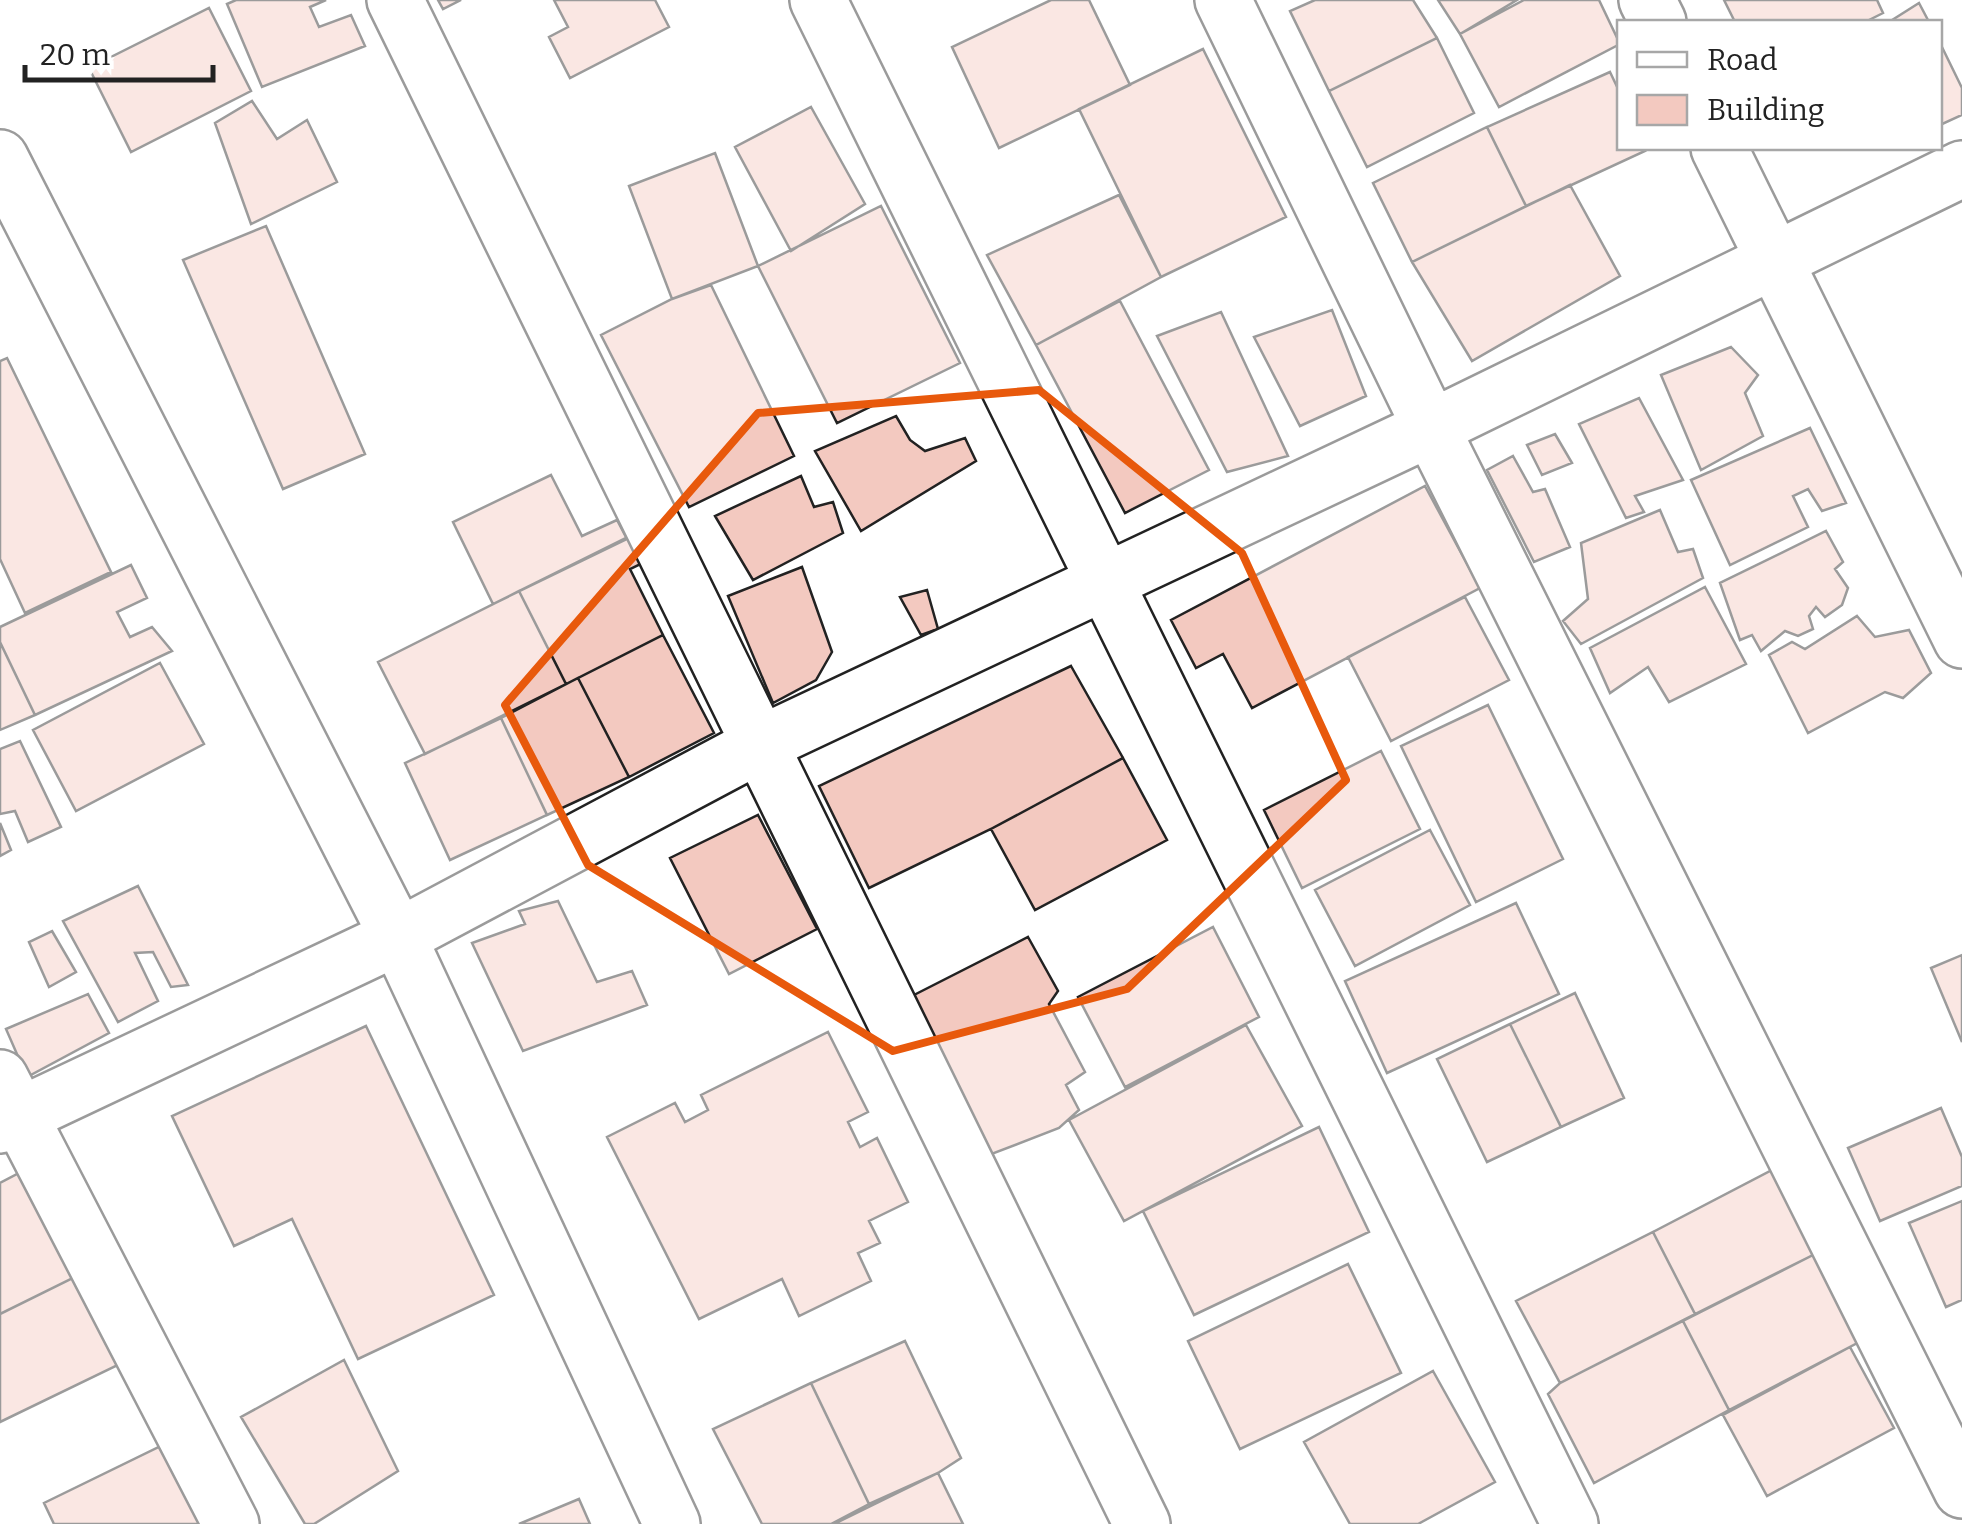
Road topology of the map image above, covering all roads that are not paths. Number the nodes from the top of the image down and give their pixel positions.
1 (395, 0) edge
2 (818, 0) edge
3 (1223, 0) edge
4 (1720, 150) edge
5 (0, 158) edge
6 (1962, 169) edge
7 (1774, 260) junction
8 (1430, 428) junction
9 (1106, 583) junction
10 (1962, 640) edge
11 (762, 744) junction
12 (398, 936) junction
13 (6, 1106) edge
14 (1962, 1490) edge
15 (231, 1524) edge
16 (672, 1524) edge
17 (1142, 1524) edge
18 (1570, 1524) edge

1 - 11 street
2 - 9 street
3 - 8 street
4 - 7 street
5 - 12 street
6 - 7 street
7 - 8 street
7 - 10 street
8 - 9 street
8 - 14 street
9 - 11 street
9 - 18 street
11 - 12 street
11 - 17 street
12 - 13 street
12 - 16 street
13 - 15 street

